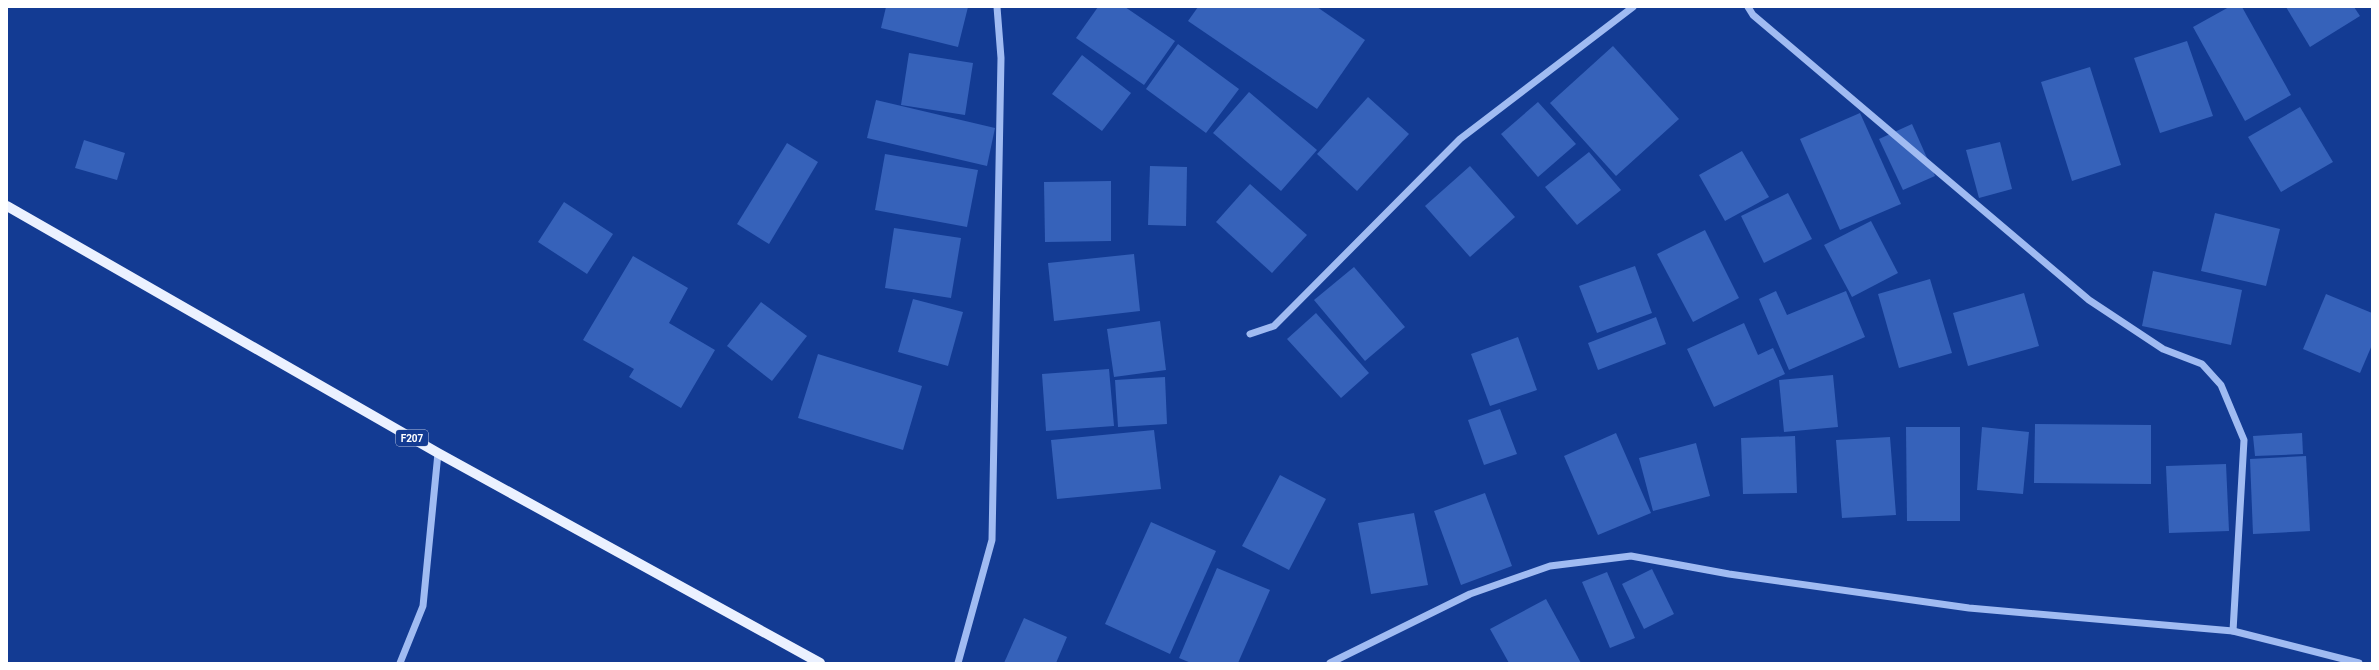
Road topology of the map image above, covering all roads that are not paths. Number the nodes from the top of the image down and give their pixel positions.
1 (996, 7) edge
2 (1633, 7) edge
3 (1748, 7) edge
4 (7, 206) edge
5 (1250, 334) dead end
6 (438, 453) junction
7 (2233, 632) junction
8 (400, 663) edge
9 (820, 663) edge
10 (958, 663) edge
11 (1330, 663) edge
12 (2359, 663) edge

1 - 10 street
2 - 5 street
3 - 7 street
4 - 6 main road, F207
6 - 8 street
6 - 9 main road, F207
7 - 11 street
7 - 12 street

